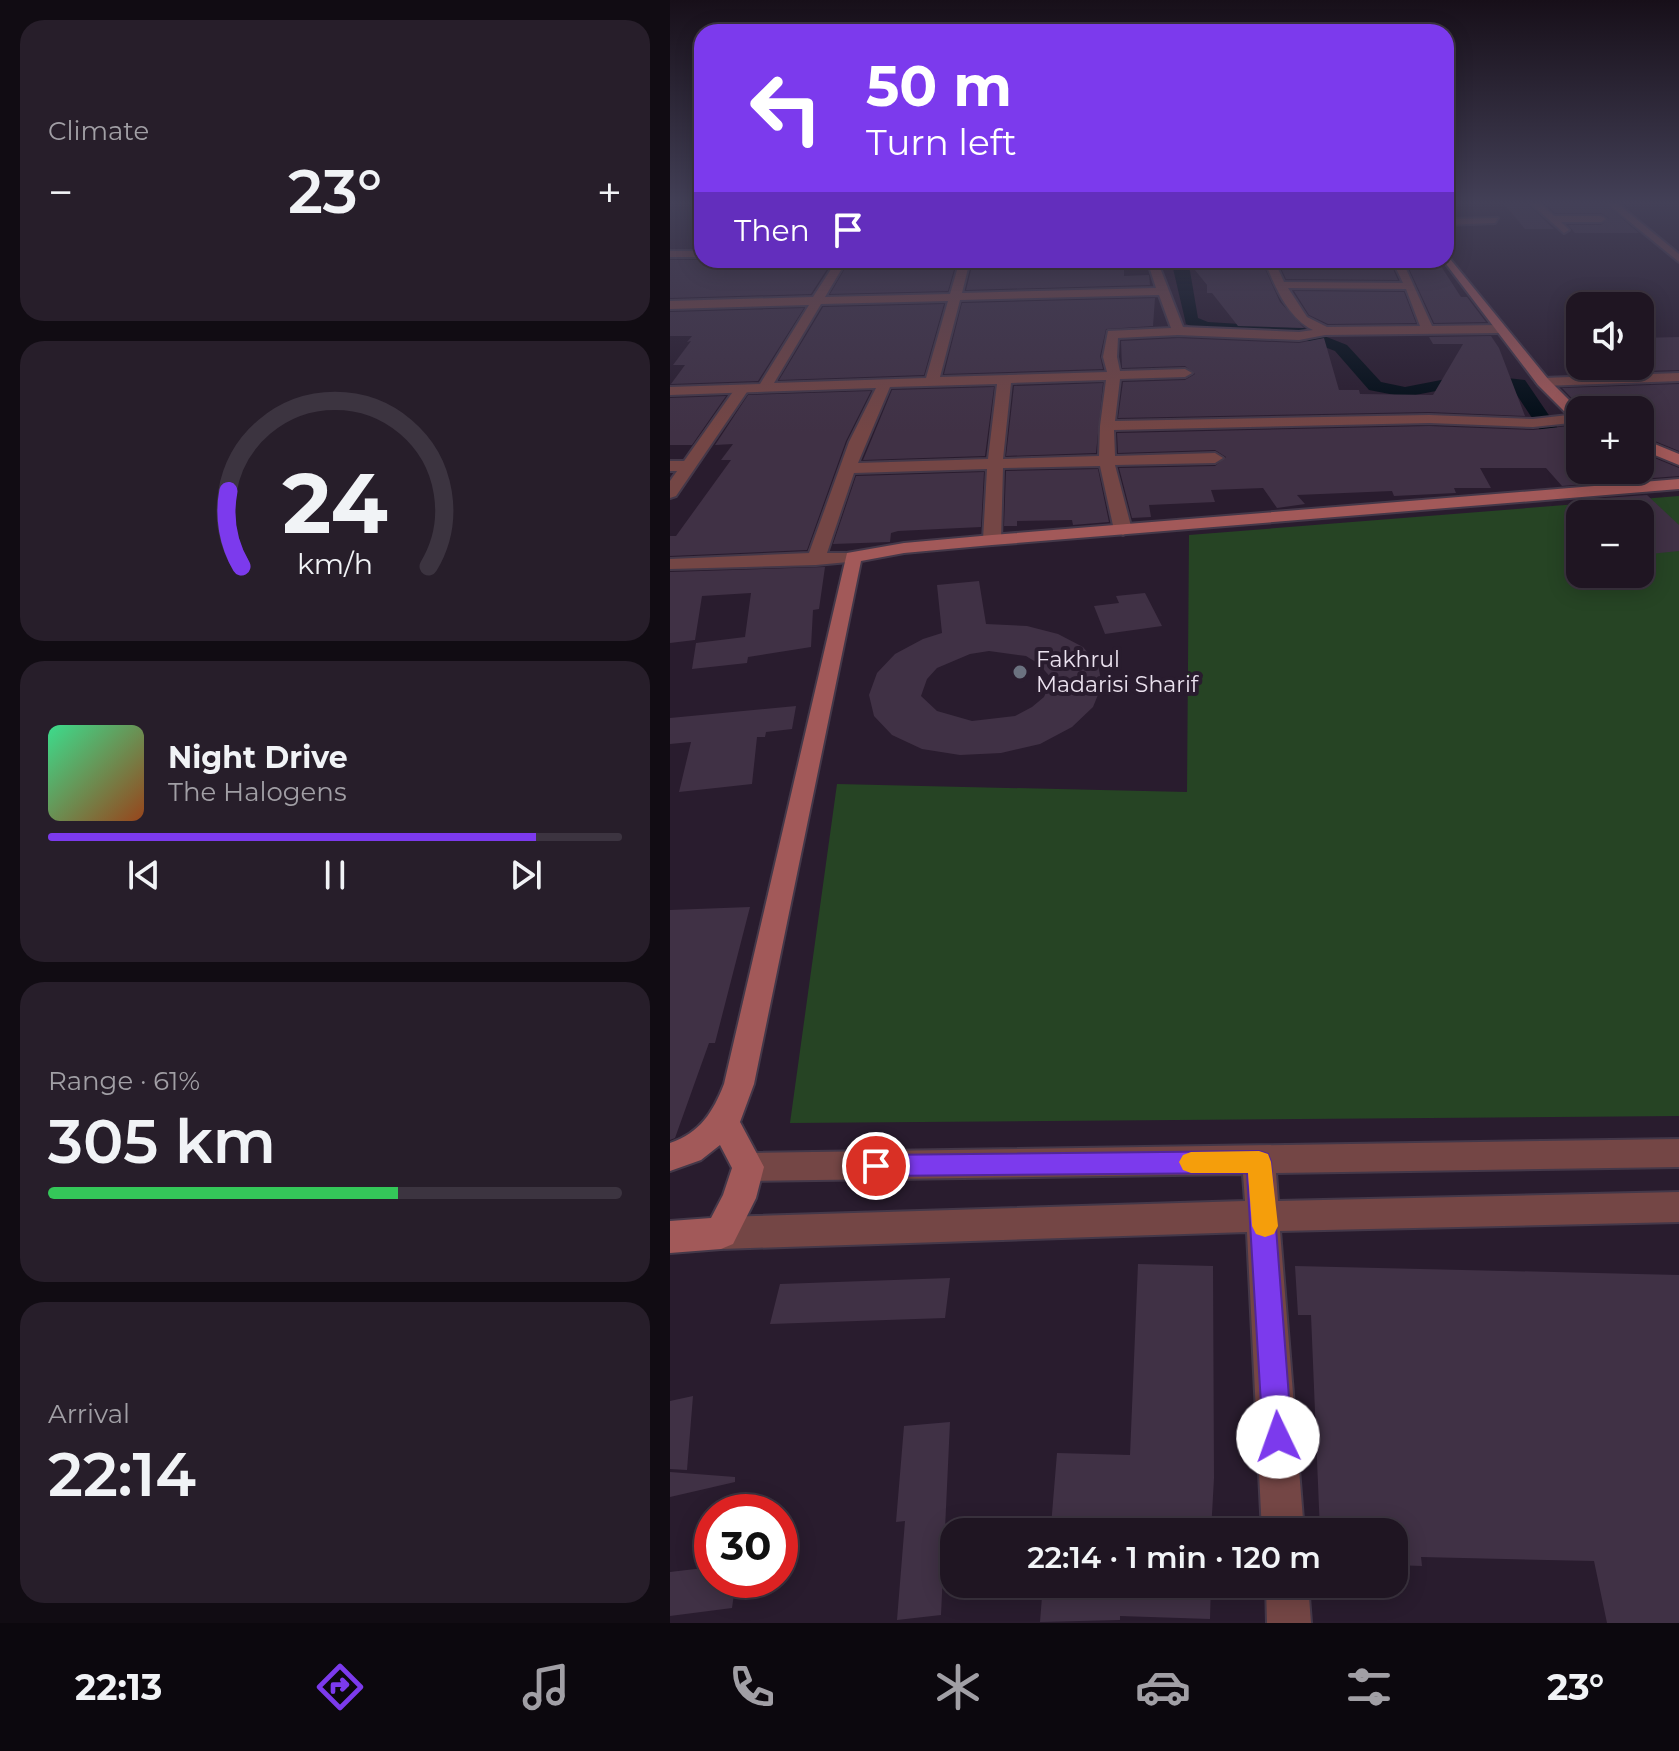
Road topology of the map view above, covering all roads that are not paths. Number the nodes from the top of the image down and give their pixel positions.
1 (831, 280) edge
2 (959, 280) edge
3 (1158, 280) edge
4 (1278, 280) edge
5 (1407, 280) edge
6 (1463, 280) edge
7 (1280, 285) junction
8 (1410, 286) junction
9 (1162, 291) junction
10 (954, 297) junction
11 (819, 300) junction
12 (670, 305) edge
13 (1499, 329) junction
14 (1178, 331) junction
15 (1325, 331) junction
16 (1428, 331) junction
17 (1185, 373) dead end
18 (1114, 375) junction
19 (1679, 377) edge
20 (1005, 378) junction
21 (932, 380) junction
22 (886, 382) junction
23 (1543, 382) junction
24 (766, 385) junction
25 (742, 389) junction
26 (670, 391) edge
27 (1566, 405) edge
28 (1566, 419) edge
29 (1107, 426) junction
30 (1654, 449) edge
31 (1215, 458) dead end
32 (1679, 460) edge
33 (1107, 463) junction
34 (995, 464) junction
35 (670, 466) edge
36 (688, 466) junction
37 (848, 468) junction
38 (1678, 484) edge
39 (670, 493) edge
40 (1123, 530) junction
41 (992, 540) junction
42 (853, 557) junction
43 (816, 560) junction
44 (670, 564) edge
45 (724, 1123) junction
46 (1679, 1153) edge
47 (670, 1157) edge
48 (1259, 1162) junction
49 (748, 1167) junction
50 (1679, 1207) edge
51 (1264, 1216) junction
52 (721, 1233) junction
53 (670, 1237) edge
54 (1282, 1518) edge
55 (1288, 1598) edge
56 (1289, 1623) edge

1 - 11 street
2 - 10 street
3 - 9 street
4 - 7 street
5 - 8 street
6 - 13 main road
7 - 8 street
7 - 15 street
8 - 16 street
9 - 10 street
9 - 14 street
10 - 11 street
10 - 21 street
11 - 12 street
11 - 24 street
13 - 16 street
13 - 23 main road
14 - 15 street
14 - 18 street
15 - 16 street
17 - 18 street
18 - 20 street
18 - 29 street
19 - 23 street
20 - 21 street
20 - 34 street
21 - 22 street
22 - 24 street
22 - 37 street
23 - 27 main road
24 - 25 street
25 - 26 street
25 - 36 street
28 - 29 street
29 - 33 street
30 - 32 main road
31 - 33 street
33 - 34 street
33 - 40 street
34 - 37 street
34 - 41 street
35 - 36 street
36 - 39 street
37 - 43 street
38 - 40 main road
40 - 41 main road
41 - 42 main road
42 - 43 street
42 - 45 main road
43 - 44 street
45 - 47 main road
45 - 49 main road
46 - 48 street
48 - 49 street
48 - 51 street
49 - 52 main road
50 - 51 street
51 - 52 street
51 - 54 street
52 - 53 main road
55 - 56 street

